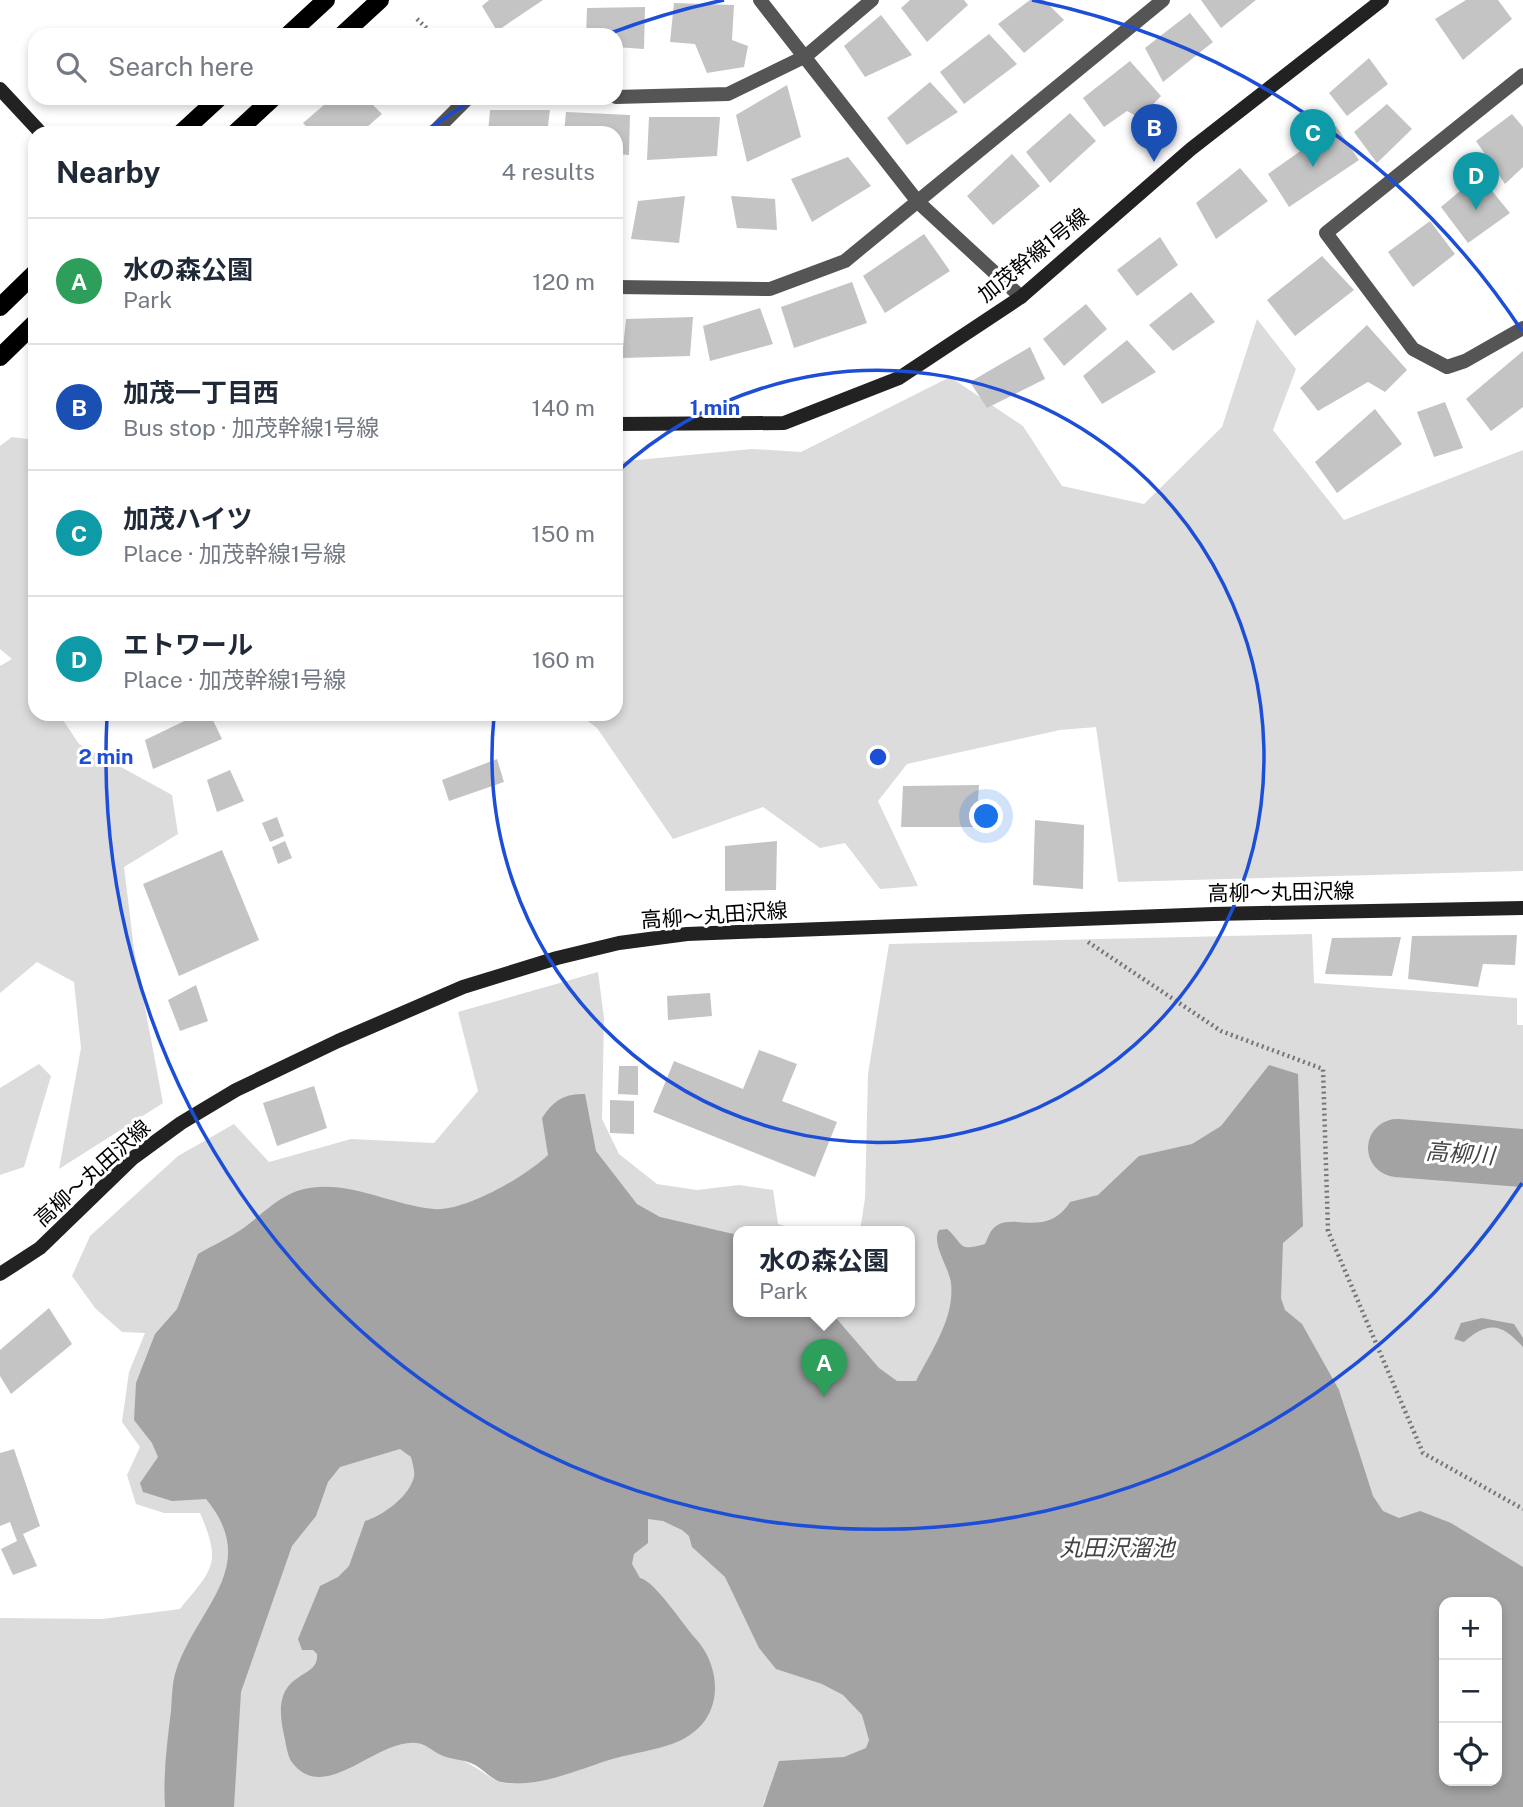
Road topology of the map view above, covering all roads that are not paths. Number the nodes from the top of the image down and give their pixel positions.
1 (326, 0) edge
2 (380, 0) edge
3 (760, 0) edge
4 (872, 0) edge
5 (1163, 0) edge
6 (1382, 0) edge
7 (296, 28) edge
8 (350, 28) edge
9 (806, 56) junction
10 (1523, 75) edge
11 (0, 89) edge
12 (623, 97) edge
13 (211, 105) edge
14 (265, 105) edge
15 (461, 105) edge
16 (34, 126) edge
17 (189, 126) edge
18 (243, 126) edge
19 (440, 126) edge
20 (918, 202) junction
21 (28, 280) edge
22 (623, 287) edge
23 (1021, 298) junction
24 (0, 307) edge
25 (1523, 328) edge
26 (28, 330) edge
27 (0, 357) edge
28 (623, 424) edge
29 (1523, 908) edge
30 (0, 1274) edge

1 - 7 main road
2 - 8 main road
3 - 9 street
4 - 9 street
5 - 20 street
6 - 23 street, 加茂幹線1号線
9 - 12 street
9 - 20 street
10 - 25 street
11 - 16 street
13 - 17 main road
14 - 18 main road
15 - 19 street
20 - 22 street
20 - 23 street
21 - 24 main road
23 - 28 street, 加茂幹線1号線
26 - 27 main road
29 - 30 street, 高柳～丸田沢線

